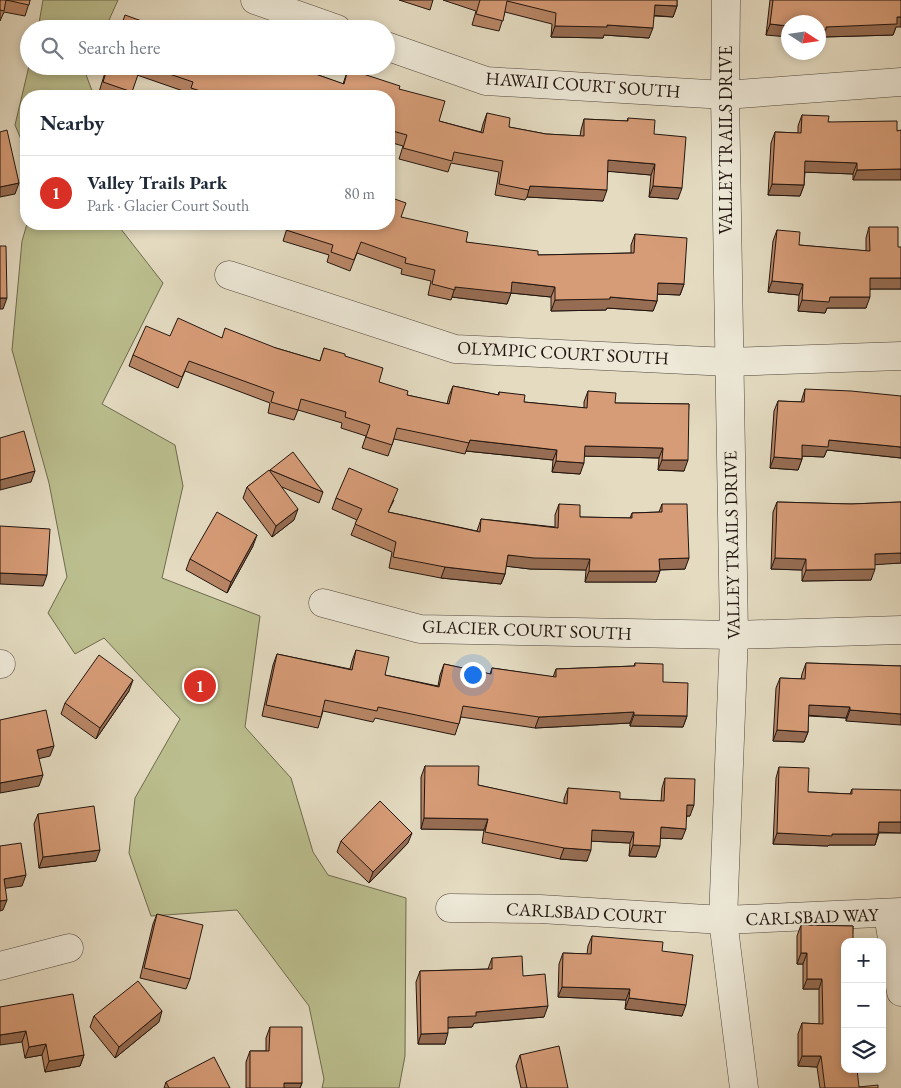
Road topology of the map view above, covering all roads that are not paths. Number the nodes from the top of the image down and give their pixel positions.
1 (255, 0) edge
2 (726, 0) edge
3 (312, 20) edge
4 (395, 49) edge
5 (901, 82) edge
6 (725, 96) junction
7 (229, 275) dead end
8 (901, 356) edge
9 (729, 362) junction
10 (323, 602) dead end
11 (901, 630) edge
12 (734, 635) junction
13 (450, 908) dead end
14 (895, 913) edge
15 (723, 920) junction
16 (69, 948) dead end
17 (0, 966) edge
18 (901, 992) edge
19 (744, 1088) edge

1 - 3 street
2 - 6 street, VALLEY TRAILS DRIVE
4 - 6 street, HAWAII COURT SOUTH
5 - 6 street, HAWAII COURT SOUTH
6 - 9 street, VALLEY TRAILS DRIVE
7 - 9 street, OLYMPIC COURT SOUTH
8 - 9 street, OLYMPIC COURT SOUTH
9 - 12 street, VALLEY TRAILS DRIVE
10 - 12 street, GLACIER COURT SOUTH
11 - 12 street, GLACIER COURT SOUTH
12 - 15 street, VALLEY TRAILS DRIVE
13 - 15 street, CARLSBAD COURT
14 - 15 street, CARLSBAD WAY
14 - 18 street
15 - 19 street, VALLEY TRAILS DRIVE
16 - 17 street

